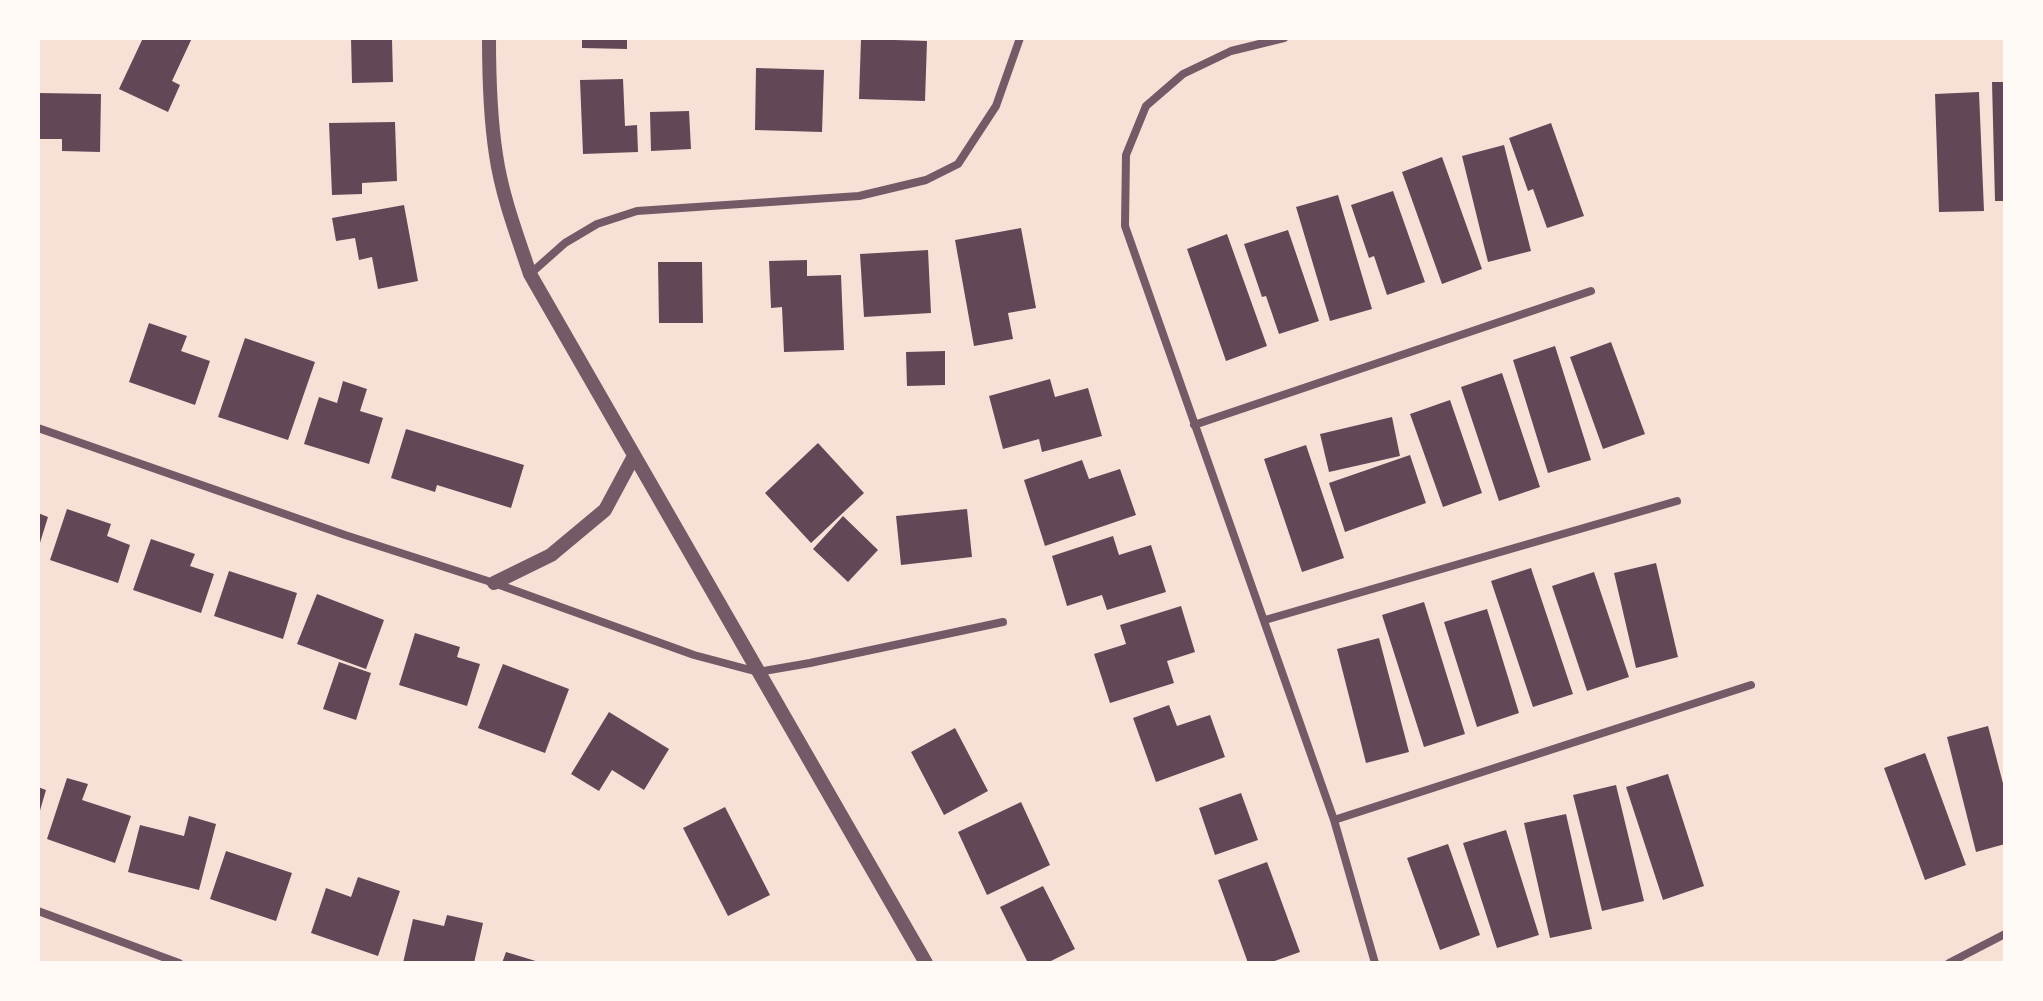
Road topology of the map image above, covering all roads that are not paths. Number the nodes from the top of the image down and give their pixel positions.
1 (489, 38) edge
2 (1020, 38) edge
3 (1284, 38) edge
4 (530, 274) junction
5 (1591, 291) dead end
6 (1194, 425) junction
7 (38, 428) edge
8 (634, 456) junction
9 (1677, 501) dead end
10 (494, 583) junction
11 (1265, 620) junction
12 (1003, 622) dead end
13 (758, 672) junction
14 (1751, 685) dead end
15 (1334, 820) junction
16 (38, 911) edge
17 (2005, 934) edge
18 (179, 963) edge
19 (926, 963) edge
20 (1375, 963) edge
21 (1949, 963) edge

1 - 4 street
2 - 4 street
3 - 6 street
4 - 8 street
5 - 6 street
6 - 11 street
7 - 10 street
8 - 10 street
8 - 13 street
9 - 11 street
10 - 13 street
11 - 15 street
12 - 13 street
13 - 19 street
14 - 15 street
15 - 20 street
16 - 18 street
17 - 21 street

